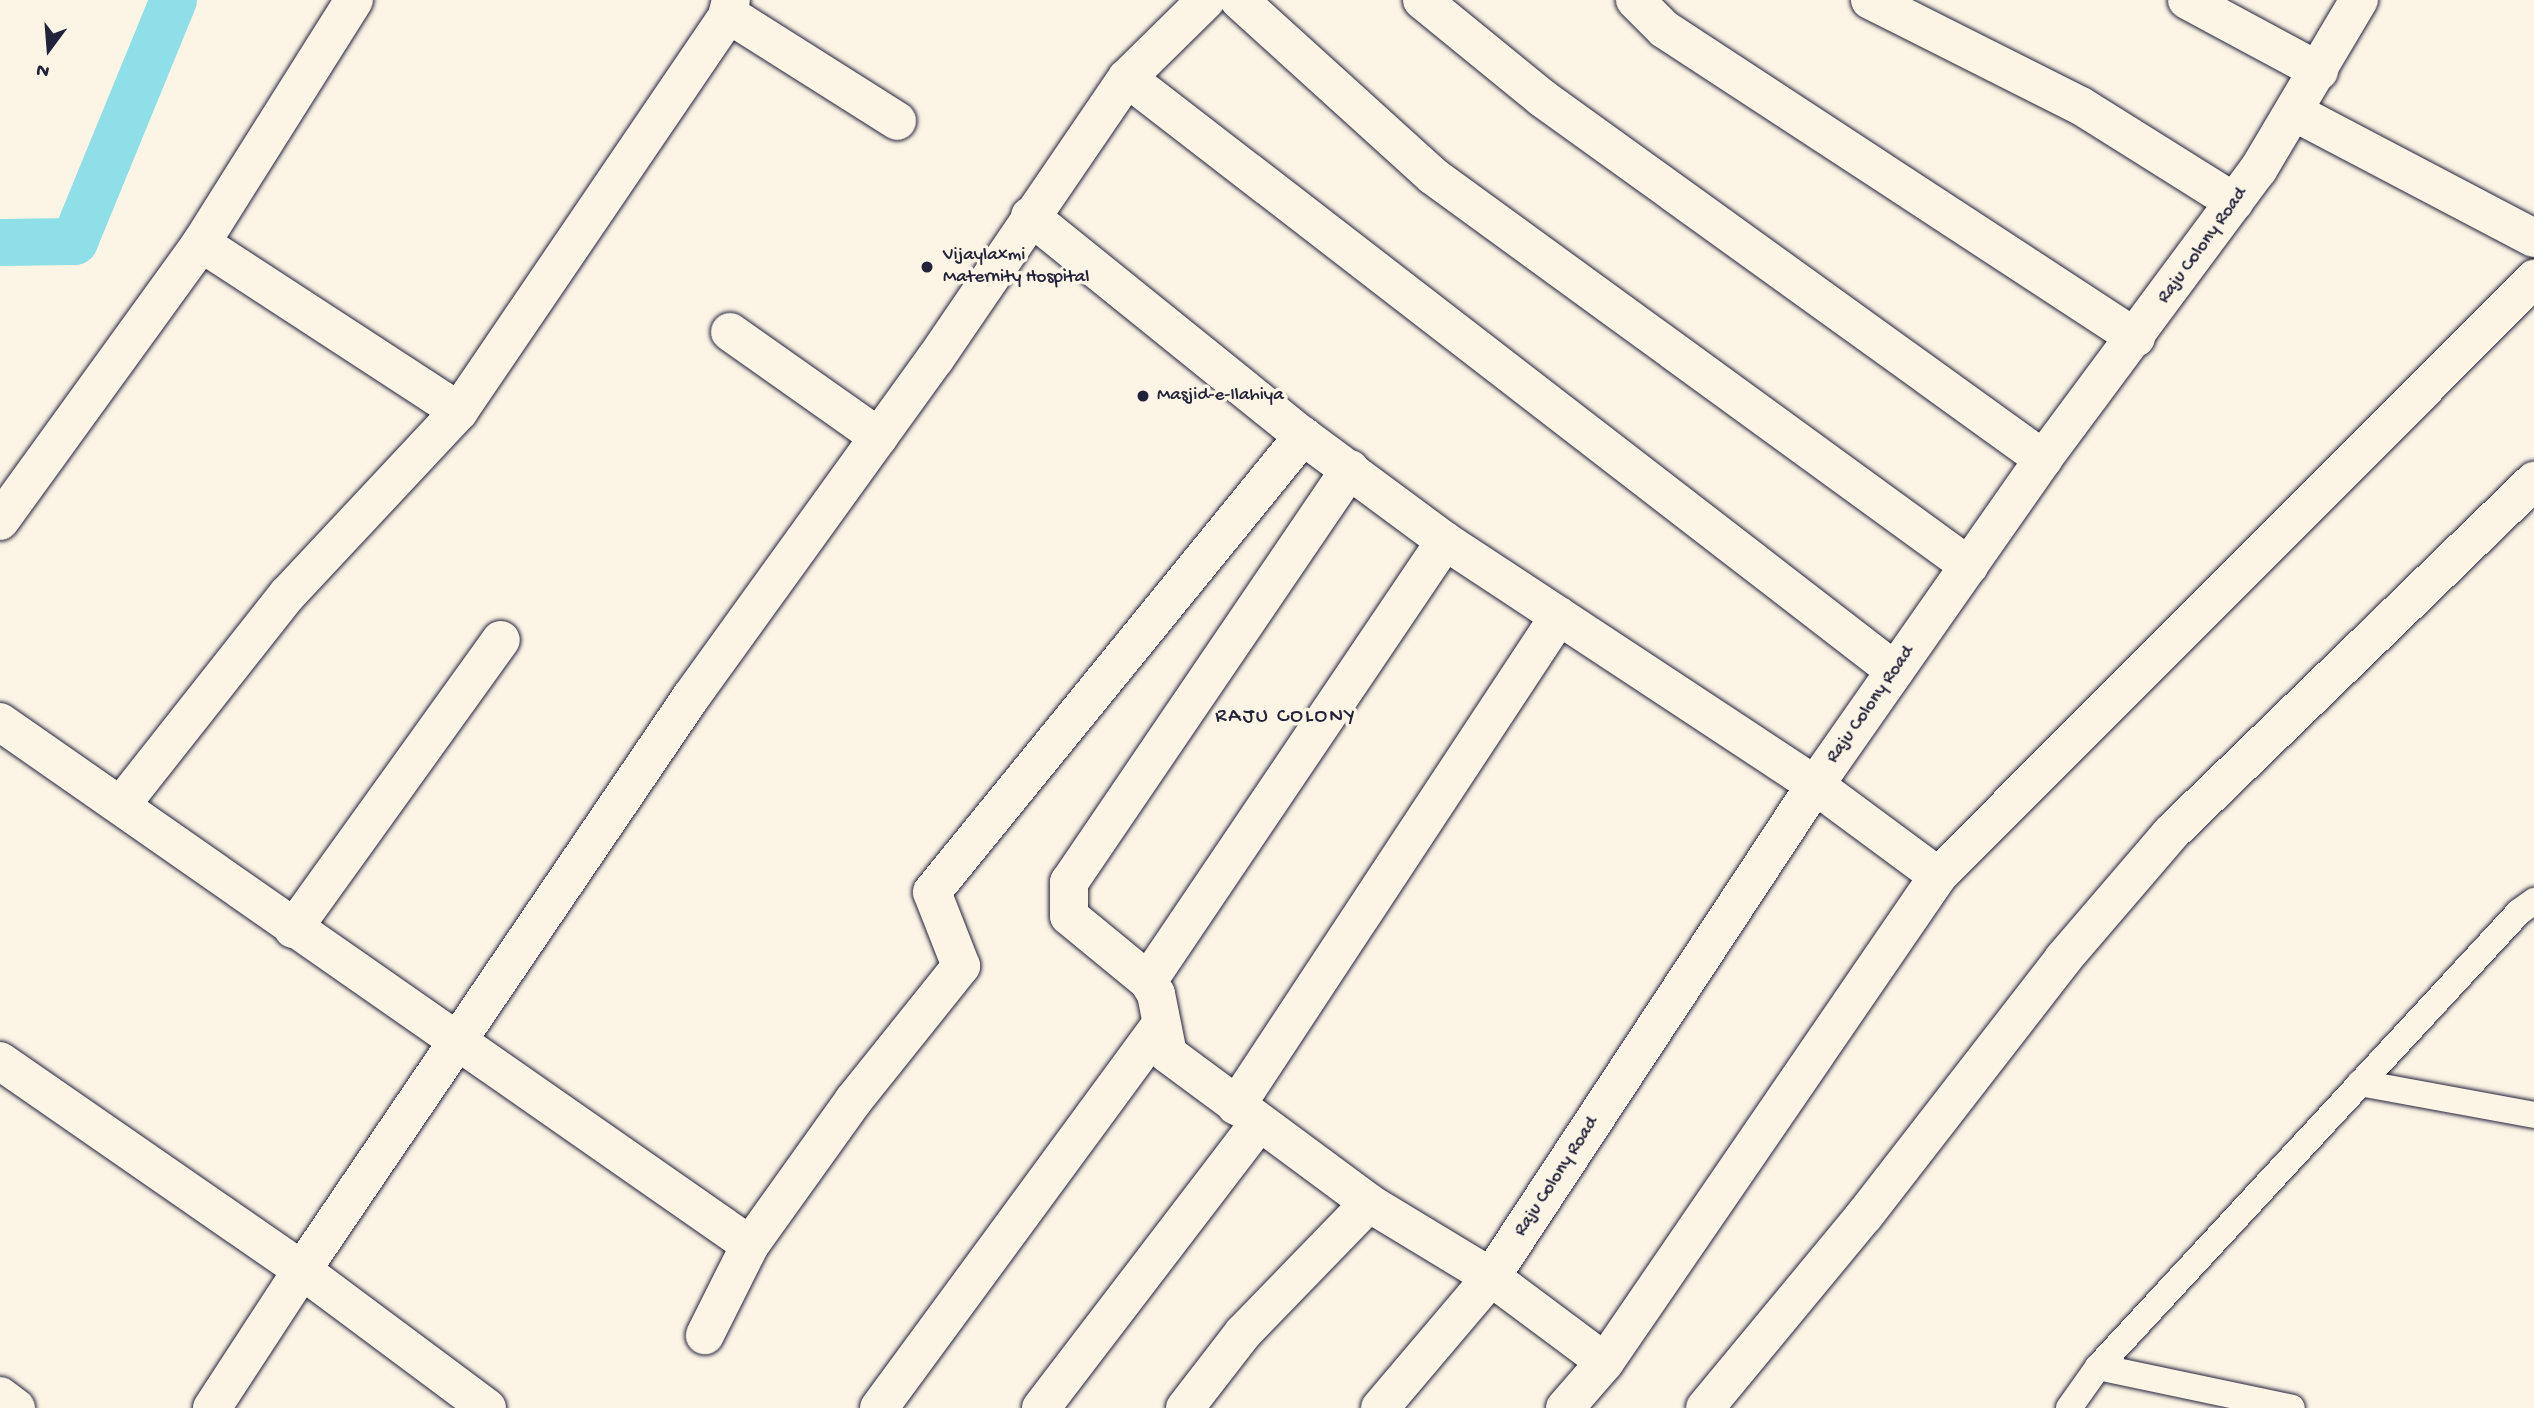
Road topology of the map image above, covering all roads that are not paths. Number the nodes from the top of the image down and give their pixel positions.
1 (354, 0) edge
2 (1206, 0) edge
3 (1238, 0) edge
4 (1422, 0) edge
5 (1634, 0) edge
6 (1870, 0) edge
7 (2187, 0) edge
8 (2359, 0) edge
9 (730, 7) edge
10 (2319, 71) junction
11 (1126, 78) junction
12 (2294, 112) junction
13 (897, 121) dead end
14 (2234, 202) junction
15 (1030, 216) junction
16 (2534, 238) edge
17 (201, 243) junction
18 (2534, 279) edge
19 (730, 332) dead end
20 (2136, 338) junction
21 (459, 411) junction
22 (1303, 436) junction
23 (879, 437) junction
24 (2043, 458) junction
25 (1350, 469) junction
26 (2534, 481) edge
27 (0, 521) edge
28 (1445, 541) junction
29 (1969, 566) junction
30 (1559, 616) junction
31 (501, 640) dead end
32 (1895, 671) junction
33 (0, 722) edge
34 (1815, 785) junction
35 (121, 805) junction
36 (1938, 876) junction
37 (2534, 901) edge
38 (293, 929) junction
39 (1148, 981) junction
40 (1160, 1025) junction
41 (458, 1044) junction
42 (0, 1061) edge
43 (2360, 1083) junction
44 (1248, 1115) junction
45 (2534, 1115) edge
46 (1369, 1203) junction
47 (750, 1245) junction
48 (302, 1270) junction
49 (1491, 1278) junction
50 (705, 1335) dead end
51 (1605, 1363) junction
52 (2098, 1367) junction
53 (0, 1396) edge
54 (16, 1408) edge
55 (212, 1408) edge
56 (487, 1408) edge
57 (879, 1408) edge
58 (1041, 1408) edge
59 (1185, 1408) edge
60 (1380, 1408) edge
61 (1565, 1408) edge
62 (1705, 1408) edge
63 (2069, 1408) edge
64 (2292, 1408) edge

1 - 17 street
2 - 11 street
3 - 29 street
4 - 24 street
5 - 20 street
6 - 14 street
7 - 10 street
8 - 10 street, Raju Colony Road
9 - 13 street
9 - 21 street
10 - 12 street, Raju Colony Road
11 - 15 street
11 - 32 street
12 - 14 street, Raju Colony Road
12 - 16 street
14 - 20 street, Raju Colony Road
15 - 22 street
15 - 23 street
17 - 21 street
17 - 27 street
18 - 36 street
19 - 23 street
20 - 24 street, Raju Colony Road
21 - 35 street
22 - 25 street
22 - 47 street
23 - 41 street
24 - 29 street, Raju Colony Road
25 - 28 street
25 - 39 street
26 - 62 street
28 - 30 street
28 - 39 street
29 - 32 street, Raju Colony Road
30 - 34 street
30 - 44 street
31 - 38 street
32 - 34 street, Raju Colony Road
33 - 35 street
34 - 36 street
34 - 49 street, Raju Colony Road
35 - 38 street
36 - 51 street
37 - 43 lane
38 - 41 street
39 - 40 street
40 - 44 street
40 - 57 street
41 - 47 street
41 - 48 street
42 - 48 street
43 - 45 lane
43 - 52 lane
44 - 46 street
44 - 58 street
46 - 49 street
46 - 59 street
47 - 50 street
48 - 55 street
48 - 56 street
49 - 51 street
49 - 60 street, Raju Colony Road
51 - 61 street
52 - 63 lane
52 - 64 lane
53 - 54 street

